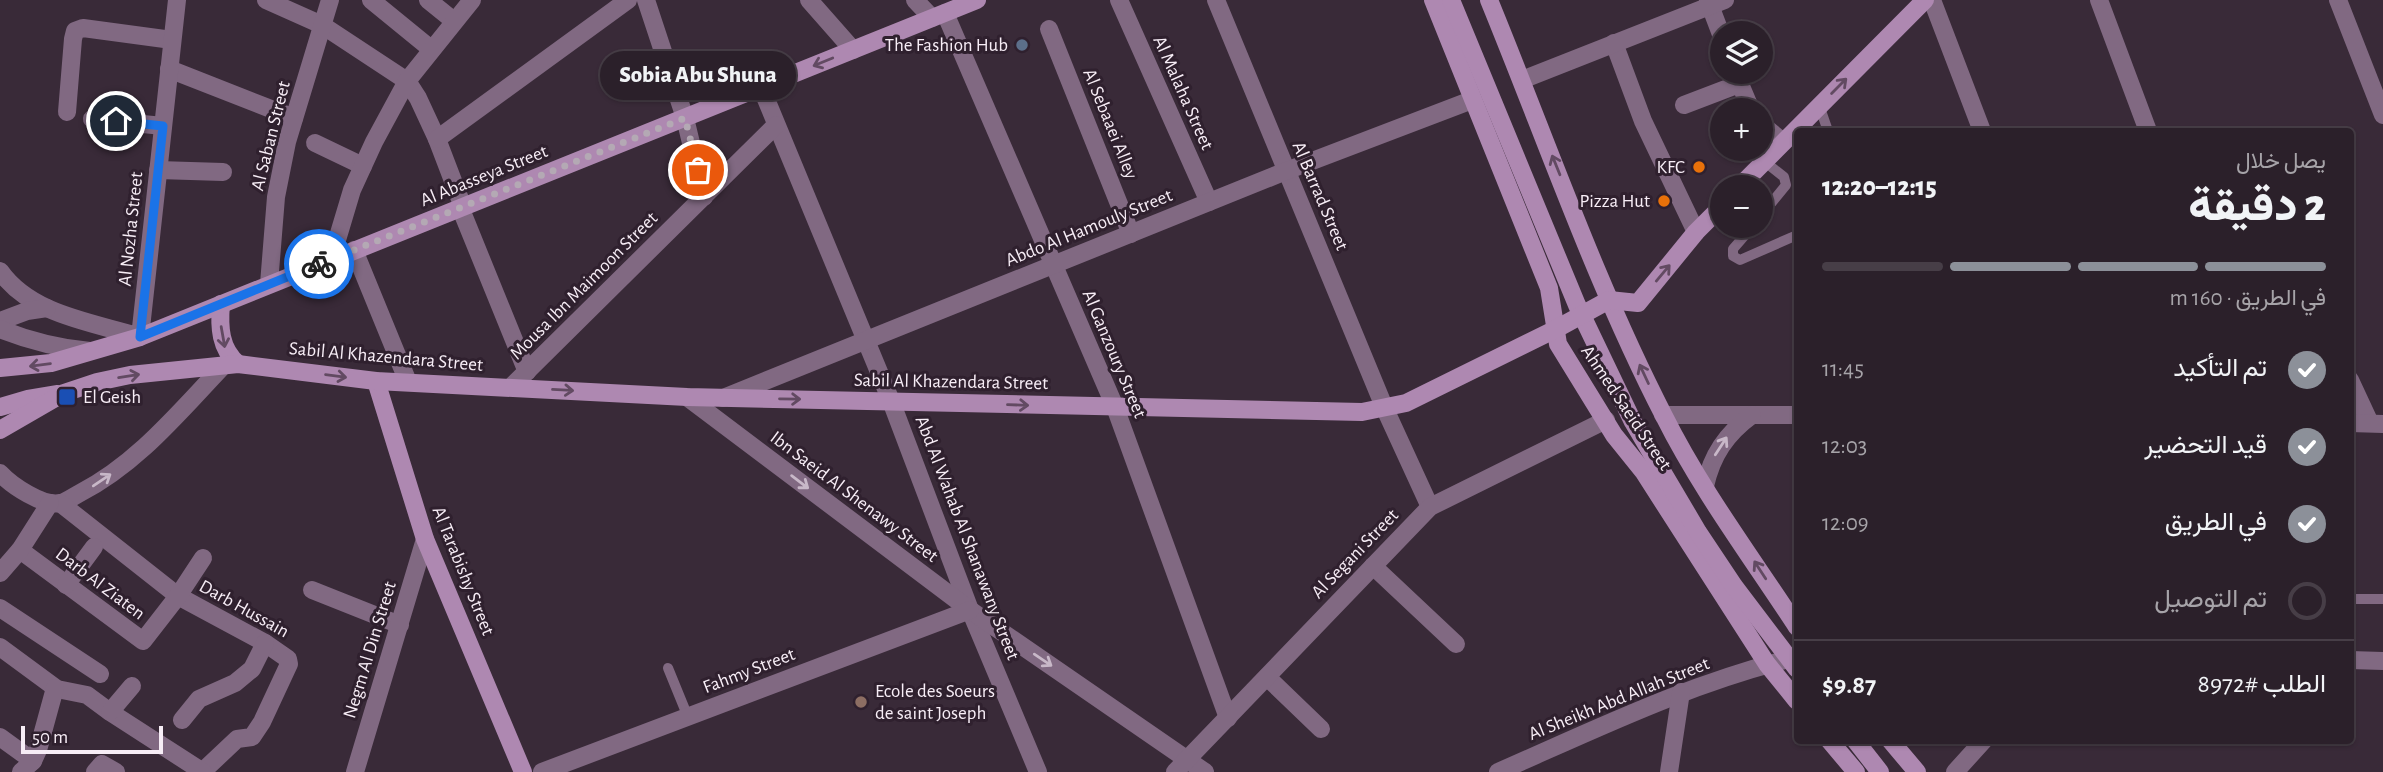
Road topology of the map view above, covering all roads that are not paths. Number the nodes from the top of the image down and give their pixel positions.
1 (177, 0) edge
2 (266, 0) edge
3 (330, 0) edge
4 (371, 0) edge
5 (428, 0) edge
6 (472, 0) edge
7 (628, 0) edge
8 (646, 0) edge
9 (809, 0) edge
10 (915, 0) edge
11 (977, 0) edge
12 (1119, 0) edge
13 (1216, 0) edge
14 (1433, 0) edge
15 (1451, 0) edge
16 (1462, 0) edge
17 (1489, 0) edge
18 (1925, 0) edge
19 (1932, 0) edge
20 (2099, 0) edge
21 (2338, 0) edge
22 (1714, 2) edge
23 (939, 15) junction
24 (1718, 21) edge
25 (454, 22) junction
26 (321, 25) junction
27 (1049, 29) dead end
28 (172, 40) junction
29 (1614, 43) junction
30 (432, 49) junction
31 (853, 50) junction
32 (169, 69) junction
33 (1522, 80) junction
34 (407, 81) junction
35 (1725, 84) edge
36 (761, 87) junction
37 (1472, 100) junction
38 (1684, 105) dead end
39 (1819, 105) junction
40 (67, 112) dead end
41 (2383, 116) edge
42 (294, 118) junction
43 (685, 118) junction
44 (92, 119) dead end
45 (776, 125) junction
46 (163, 126) junction
47 (1797, 128) edge
48 (1827, 128) edge
49 (1981, 128) edge
50 (2147, 128) edge
51 (1794, 131) edge
52 (1773, 134) edge
53 (437, 139) junction
54 (315, 142) dead end
55 (1783, 142) junction
56 (1773, 152) edge
57 (1764, 161) joint
58 (363, 166) junction
59 (158, 170) junction
60 (1286, 171) junction
61 (223, 172) dead end
62 (1751, 175) edge
63 (704, 197) junction
64 (1773, 201) edge
65 (1209, 202) junction
66 (462, 207) junction
67 (1710, 218) edge
68 (1696, 232) junction
69 (1131, 234) junction
70 (1794, 236) edge
71 (1743, 238) edge
72 (354, 250) junction
73 (331, 260) junction
74 (1054, 265) junction
75 (0, 271) edge
76 (269, 284) junction
77 (1609, 300) junction
78 (221, 304) junction
79 (47, 308) junction
80 (0, 321) edge
81 (0, 329) edge
82 (1556, 330) junction
83 (140, 337) junction
84 (865, 341) junction
85 (94, 351) junction
86 (231, 365) junction
87 (0, 368) edge
88 (527, 372) junction
89 (376, 380) junction
90 (408, 382) junction
91 (511, 387) junction
92 (2354, 387) edge
93 (64, 393) junction
94 (687, 397) junction
95 (723, 398) junction
96 (891, 401) junction
97 (1, 404) edge
98 (1115, 407) junction
99 (1385, 409) junction
100 (1663, 415) junction
101 (1752, 415) junction
102 (1794, 415) edge
103 (1606, 420) junction
104 (2354, 423) edge
105 (2376, 424) edge
106 (0, 430) edge
107 (0, 472) edge
108 (1705, 486) junction
109 (55, 503) junction
110 (1430, 507) junction
111 (425, 539) junction
112 (94, 547) dead end
113 (20, 550) junction
114 (202, 558) dead end
115 (1373, 566) junction
116 (0, 573) edge
117 (66, 585) junction
118 (312, 590) dead end
119 (178, 596) junction
120 (2354, 598) edge
121 (2383, 599) edge
122 (0, 608) edge
123 (970, 610) junction
124 (1794, 622) edge
125 (400, 625) junction
126 (265, 643) junction
127 (1456, 644) dead end
128 (0, 647) edge
129 (1794, 653) edge
130 (1794, 658) edge
131 (2354, 660) edge
132 (2383, 660) edge
133 (1767, 664) junction
134 (1794, 665) edge
135 (668, 668) dead end
136 (100, 674) dead end
137 (1267, 677) junction
138 (132, 686) dead end
139 (55, 688) junction
140 (1681, 692) junction
141 (1794, 697) edge
142 (110, 712) junction
143 (688, 717) junction
144 (1228, 718) junction
145 (182, 720) dead end
146 (1321, 730) dead end
147 (0, 737) edge
148 (1832, 744) edge
149 (1858, 744) edge
150 (1867, 744) edge
151 (1893, 744) edge
152 (1980, 744) edge
153 (27, 766) edge
154 (1184, 768) edge
155 (95, 772) edge
156 (116, 772) edge
157 (186, 772) edge
158 (201, 772) edge
159 (355, 772) edge
160 (523, 772) edge
161 (542, 772) edge
162 (1038, 772) edge
163 (1205, 772) edge
164 (1498, 772) edge
165 (1669, 772) edge
166 (1856, 772) edge
167 (1880, 772) edge
168 (1890, 772) edge
169 (1917, 772) edge
170 (1955, 772) edge

1 - 28 street, Al Nozha Street
2 - 26 street
3 - 26 street, Al Saban Street
4 - 30 street
5 - 25 street
6 - 25 street
7 - 53 street
8 - 43 street
9 - 31 street
10 - 23 street, Al Ganzoury Street
11 - 23 main road, Al Abasseya Street
12 - 65 street, Al Malaha Street
13 - 60 street, Al Barrad Street
14 - 37 main road, Ahmed Saeid Street
15 - 134 main road
16 - 129 main road
17 - 33 main road, Ahmed Saeid Street
39 -> 18 main road
19 - 49 street
20 - 50 street
21 - 41 street
22 - 24 street
22 - 29 street
23 - 31 main road, Al Abasseya Street
23 - 74 street, Al Ganzoury Street
25 - 30 street
26 - 34 street
26 - 42 street, Al Saban Street
27 - 69 street, Al Sebaaei Alley
28 - 32 street, Al Nozha Street
28 - 40 street
29 - 33 street
29 - 68 street
30 - 34 street
31 -> 36 main road, Al Abasseya Street
32 - 42 street
32 - 46 street, Al Nozha Street
77 -> 33 main road, Ahmed Saeid Street
34 - 53 street
34 - 58 street
35 - 38 street
36 - 43 main road, Al Abasseya Street
36 - 45 street, Abd Al Wahab Al Shanawany Street
37 - 60 street, Abdo Al Hamouly Street
37 - 82 main road, Ahmed Saeid Street
39 - 47 main road
39 - 48 lane
42 - 76 street, Al Saban Street
43 - 63 street
43 - 66 main road, Al Abasseya Street
44 - 46 street
45 - 63 street, Mousa Ibn Maimoon Street
45 - 84 street, Abd Al Wahab Al Shanawany Street
46 - 59 street, Al Nozha Street
51 - 55 main road
52 - 55 street
53 - 66 street
54 - 58 street
55 - 56 main road
57 - 62 main road
57 - 64 lane
58 - 73 street
59 - 61 street
59 - 83 street, Al Nozha Street
60 - 65 street, Abdo Al Hamouly Street
60 - 99 street, Al Barrad Street
63 - 88 street, Mousa Ibn Maimoon Street
65 - 69 street, Abdo Al Hamouly Street
66 - 72 main road, Al Abasseya Street
66 - 88 street
67 - 68 main road
77 -> 68 main road
69 - 74 street, Abdo Al Hamouly Street
70 - 71 lane
72 - 73 main road, Al Abasseya Street
72 - 90 street
73 - 76 main road, Al Abasseya Street
74 - 84 street, Abdo Al Hamouly Street
74 - 98 street, Al Ganzoury Street
75 - 79 street
76 - 78 main road, Al Abasseya Street
77 - 82 main road, Sabil Al Khazendara Street
100 -> 77 main road, Ahmed Saeid Street
78 - 83 main road, Al Abasseya Street
78 -> 86 main road
79 - 80 street
79 - 83 street
81 - 85 street
82 - 99 main road, Sabil Al Khazendara Street
82 - 103 main road, Ahmed Saeid Street
83 - 85 main road, Al Abasseya Street
84 - 95 street, Abdo Al Hamouly Street
84 - 96 street, Abd Al Wahab Al Shanawany Street
85 -> 87 main road, Al Abasseya Street
86 -> 89 main road, Sabil Al Khazendara Street
93 -> 86 main road, Sabil Al Khazendara Street
109 -> 86 street
88 - 91 street, Mousa Ibn Maimoon Street
89 - 90 main road, Sabil Al Khazendara Street
89 - 111 main road, Al Tarabishy Street
90 - 91 main road, Sabil Al Khazendara Street
91 -> 94 main road, Sabil Al Khazendara Street
92 - 105 street
93 - 97 main road
93 - 106 main road
94 - 95 main road, Sabil Al Khazendara Street
94 -> 123 street, Ibn Saeid Al Shenawy Street
95 -> 96 main road, Sabil Al Khazendara Street
96 -> 98 main road, Sabil Al Khazendara Street
96 - 123 street, Abd Al Wahab Al Shanawany Street
98 - 99 main road, Sabil Al Khazendara Street
98 - 144 street, Al Ganzoury Street
99 - 110 street, Al Barrad Street
100 - 101 street
100 - 108 main road, Ahmed Saeid Street
101 - 102 street
108 -> 101 street
103 - 110 street, Al Segani Street
103 - 133 main road, Ahmed Saeid Street
104 - 105 street
107 - 109 street, Darb Hussain
124 -> 108 main road, Ahmed Saeid Street
109 - 113 street
109 - 119 street, Darb Hussain
110 - 115 street, Al Segani Street
111 - 125 street, Negm Al Din Street
111 - 160 main road, Al Tarabishy Street
112 - 117 street
113 - 116 street
113 - 117 street, Darb Al Ziaten
114 - 119 street
115 - 127 street
115 - 137 street, Al Segani Street
117 - 119 street, Darb Al Ziaten
118 - 125 street
119 - 126 street, Darb Hussain
120 - 121 lane
122 - 136 street
123 - 143 street, Fahmy Street
123 -> 154 street, Ibn Saeid Al Shenawy Street
123 - 162 street, Abd Al Wahab Al Shanawany Street
125 - 159 street, Negm Al Din Street
126 - 145 street
126 - 158 street, Darb Hussain
128 - 139 street
130 - 133 street, Al Sheikh Abd Allah Street
131 - 132 street
133 - 140 street, Al Sheikh Abd Allah Street
133 - 141 main road, Ahmed Saeid Street
135 - 143 lane
137 - 144 street, Al Segani Street
137 - 146 street
138 - 142 street
139 - 142 street
139 - 153 street
140 - 164 street, Al Sheikh Abd Allah Street
140 - 165 street
142 - 158 street
143 - 161 street, Fahmy Street
144 - 154 street, Al Segani Street
147 - 153 street
148 - 166 main road
149 - 167 main road
150 - 168 main road
151 - 169 main road
152 - 170 street
154 - 163 street, Ibn Saeid Al Shenawy Street
155 - 156 street
157 - 158 street

